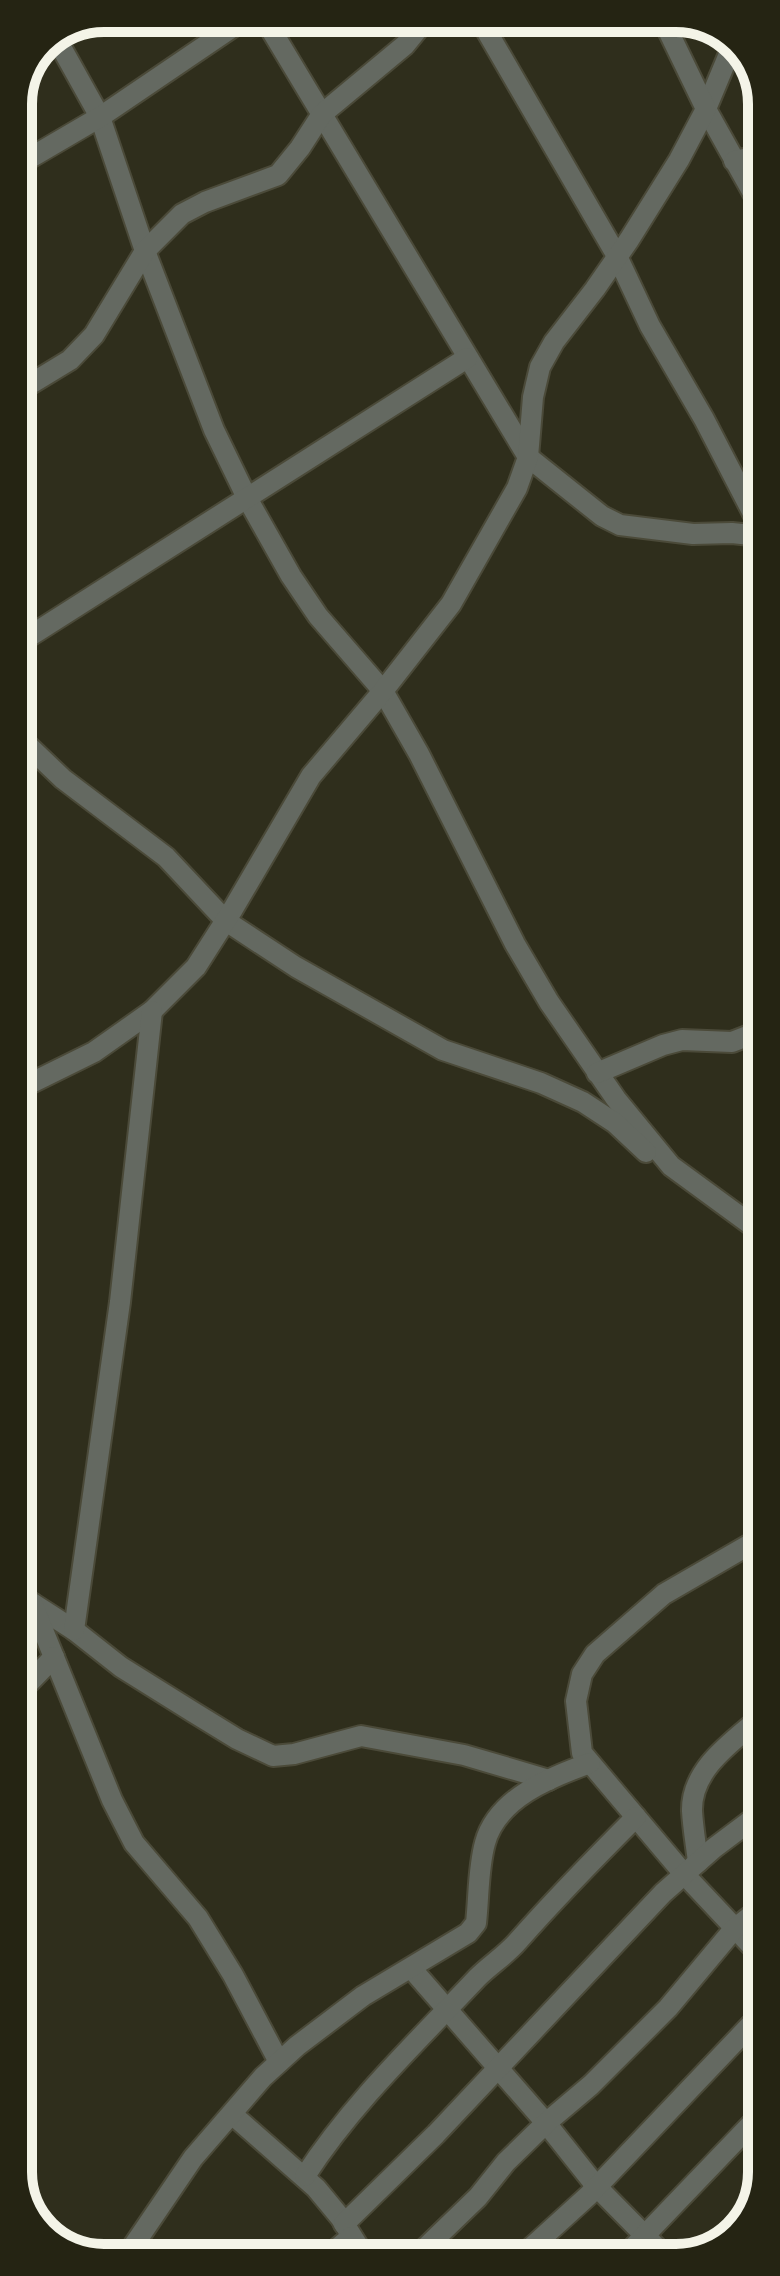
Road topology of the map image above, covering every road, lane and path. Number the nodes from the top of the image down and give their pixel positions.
1 (225, 32) edge
2 (272, 32) edge
3 (416, 32) edge
4 (487, 32) edge
5 (669, 32) edge
6 (61, 47) edge
7 (729, 55) edge
8 (706, 109) junction
9 (322, 114) junction
10 (100, 117) junction
11 (32, 157) edge
12 (748, 158) edge
13 (734, 161) junction
14 (748, 185) edge
15 (145, 251) junction
16 (617, 256) junction
17 (467, 358) junction
18 (32, 383) edge
19 (528, 457) junction
20 (247, 498) junction
21 (748, 504) edge
22 (748, 535) edge
23 (32, 635) edge
24 (383, 691) junction
25 (32, 749) edge
26 (226, 921) junction
27 (152, 1011) junction
28 (748, 1036) edge
29 (597, 1073) junction
30 (32, 1083) edge
31 (671, 1166) junction
32 (748, 1222) edge
33 (748, 1546) edge
34 (32, 1604) edge
35 (32, 1612) edge
36 (74, 1630) junction
37 (54, 1657) junction
38 (32, 1680) edge
39 (748, 1729) edge
40 (590, 1763) junction
41 (549, 1780) junction
42 (636, 1817) junction
43 (748, 1823) edge
44 (691, 1868) junction
45 (748, 1918) edge
46 (734, 1929) junction
47 (748, 1943) edge
48 (411, 1968) junction
49 (448, 2010) junction
50 (748, 2028) edge
51 (279, 2062) junction
52 (498, 2068) junction
53 (233, 2115) junction
54 (546, 2123) junction
55 (748, 2127) edge
56 (305, 2176) junction
57 (596, 2186) junction
58 (348, 2230) junction
59 (644, 2234) junction
60 (135, 2244) edge
61 (337, 2244) edge
62 (357, 2244) edge
63 (429, 2244) edge
64 (535, 2244) edge
65 (635, 2244) edge
66 (654, 2244) edge

1 - 10 street
2 - 9 street
3 - 9 street
4 - 16 street
5 - 8 street
6 - 10 street
7 - 8 street
8 - 13 street
8 - 16 street
9 - 15 street
9 - 17 street
10 - 11 street
10 - 15 street
12 - 13 street
13 - 14 street
15 - 18 street
15 - 20 street
16 - 19 street
16 - 21 street
17 - 19 street
17 - 20 street
19 - 22 street
19 - 24 street
20 - 23 street
20 - 24 street
24 - 26 street
24 - 29 street
25 - 26 street
26 - 27 street
26 - 31 street
27 - 30 street
27 - 36 street
28 - 29 street
29 - 31 street
31 - 32 street
33 - 40 street
34 - 36 street
35 - 37 street
36 - 41 street
37 - 38 street
37 - 51 street
39 - 44 street
40 - 41 street
40 - 42 street
41 - 48 street
42 - 44 street
42 - 49 street
43 - 44 street
44 - 46 street
44 - 52 street
45 - 46 street
46 - 47 street
46 - 54 street
48 - 49 street
48 - 51 street
49 - 52 street
49 - 56 street
50 - 57 street
51 - 53 street
52 - 54 street
52 - 58 street
53 - 56 street
53 - 60 street
54 - 57 street
54 - 63 street
55 - 59 street
56 - 58 street
57 - 59 street
57 - 64 street
58 - 61 street
58 - 62 street
59 - 65 street
59 - 66 street

